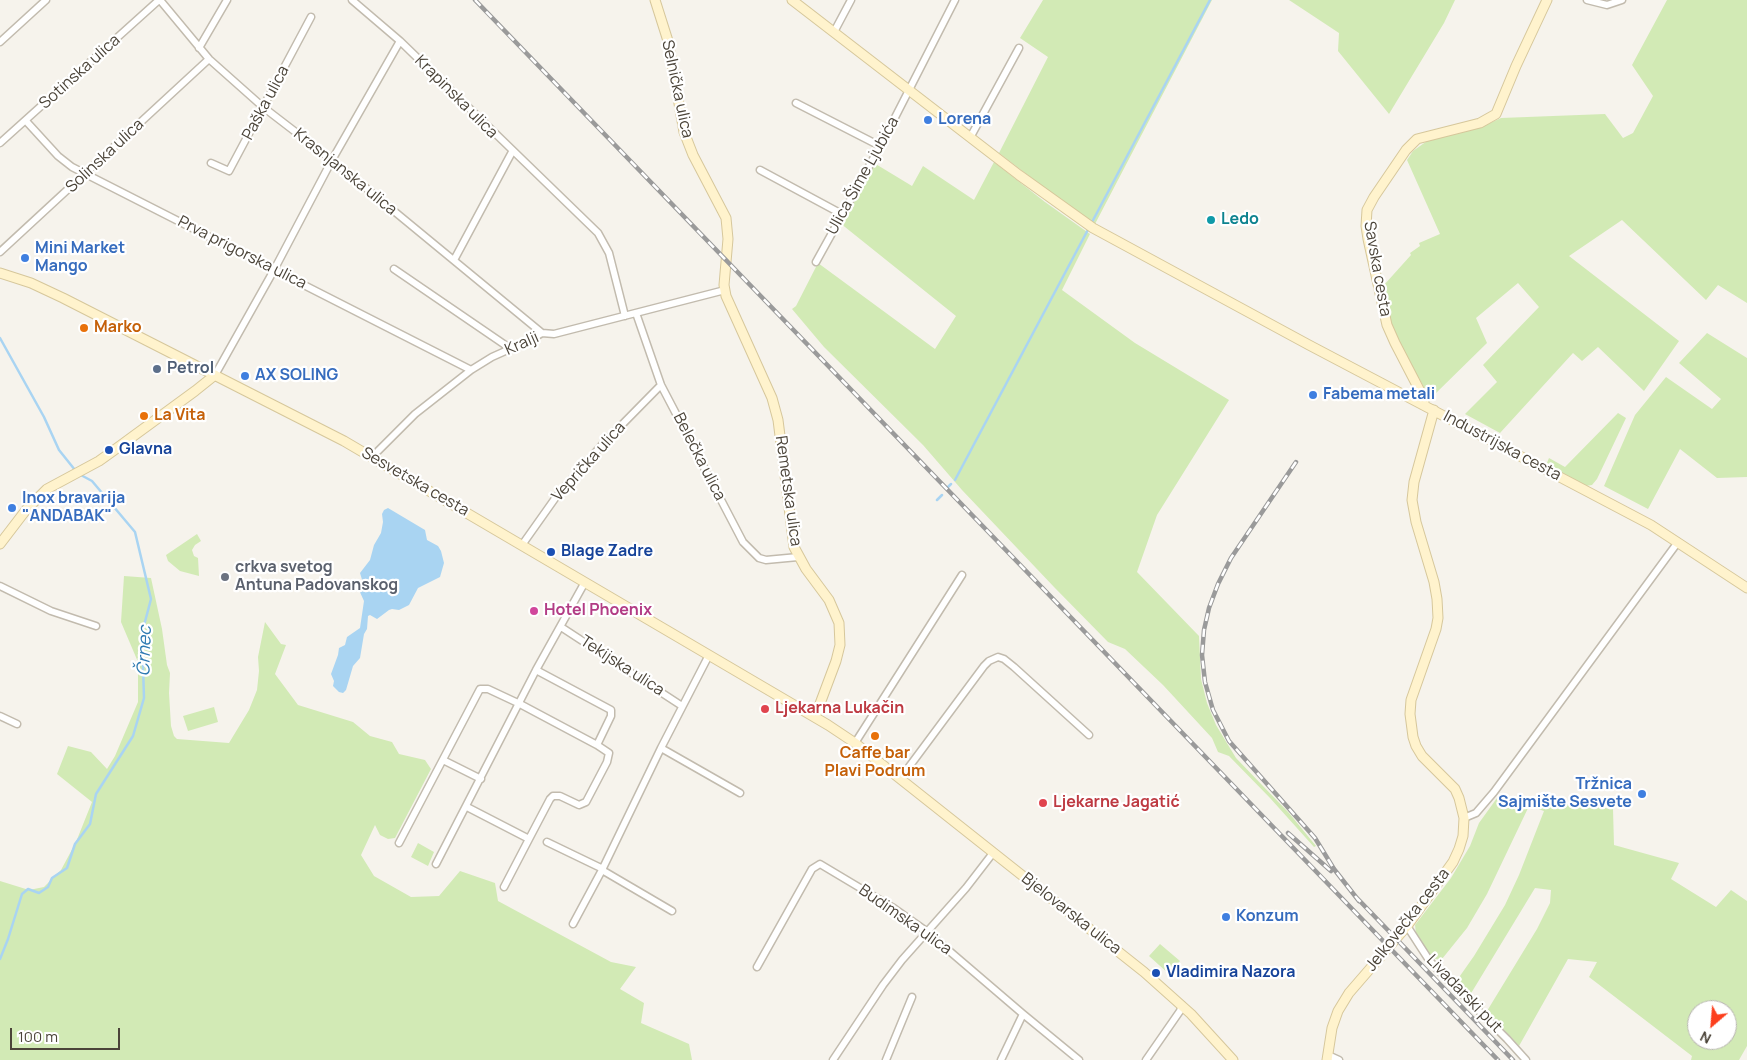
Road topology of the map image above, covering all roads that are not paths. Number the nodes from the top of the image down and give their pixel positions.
1 (46, 0) edge
2 (160, 0) edge
3 (227, 0) edge
4 (352, 0) edge
5 (655, 0) edge
6 (792, 0) edge
7 (851, 0) edge
8 (955, 0) edge
9 (1547, 0) edge
10 (1587, 0) edge
11 (1622, 0) edge
12 (311, 17) dead end
13 (834, 32) junction
14 (400, 41) junction
15 (0, 42) edge
16 (199, 48) junction
17 (1019, 48) dead end
18 (209, 59) junction
19 (909, 90) junction
20 (796, 103) dead end
21 (263, 107) junction
22 (26, 121) junction
23 (971, 136) junction
24 (0, 144) edge
25 (880, 146) junction
26 (512, 152) junction
27 (332, 160) junction
28 (211, 163) dead end
29 (760, 170) dead end
30 (86, 174) junction
31 (842, 212) junction
32 (0, 252) edge
33 (454, 260) junction
34 (816, 262) dead end
35 (394, 269) dead end
36 (274, 270) junction
37 (0, 273) edge
38 (724, 290) junction
39 (636, 313) junction
40 (625, 316) junction
41 (542, 333) junction
42 (512, 349) junction
43 (471, 370) junction
44 (214, 375) junction
45 (661, 385) junction
46 (1423, 405) junction
47 (1434, 410) junction
48 (378, 451) dead end
49 (1678, 542) junction
50 (0, 544) edge
51 (522, 545) junction
52 (798, 557) junction
53 (962, 576) dead end
54 (585, 582) junction
55 (0, 586) edge
56 (1747, 588) edge
57 (96, 626) dead end
58 (561, 627) junction
59 (709, 655) junction
60 (536, 670) junction
61 (520, 704) junction
62 (682, 706) junction
63 (0, 716) edge
64 (816, 717) junction
65 (18, 724) dead end
66 (1089, 735) dead end
67 (855, 744) junction
68 (597, 745) junction
69 (661, 748) junction
70 (443, 760) junction
71 (481, 779) junction
72 (900, 779) junction
73 (740, 793) dead end
74 (467, 806) junction
75 (1464, 818) junction
76 (529, 839) junction
77 (547, 842) dead end
78 (399, 843) dead end
79 (991, 856) junction
80 (436, 864) dead end
81 (602, 869) junction
82 (504, 888) dead end
83 (672, 911) dead end
84 (573, 924) dead end
85 (1407, 926) junction
86 (926, 931) junction
87 (757, 967) dead end
88 (912, 997) dead end
89 (1182, 1005) junction
90 (1023, 1014) junction
91 (1327, 1057) edge
92 (833, 1060) edge
93 (886, 1060) edge
94 (1001, 1060) edge
95 (1079, 1060) edge
96 (1146, 1060) edge
97 (1233, 1060) edge
98 (1339, 1060) edge
99 (1526, 1060) edge

1 - 15 street
2 - 16 street, Krasnjanska ulica
2 - 22 street, Sotinska ulica
3 - 16 street
4 - 14 street, Krapinska ulica
5 - 38 street, Selnička ulica
6 - 13 street, Industrijska cesta
7 - 13 street
8 - 19 street, Ulica Šime Ljubića
9 - 46 street, Savska cesta
10 - 11 street
12 - 21 street, Paška ulica
13 - 19 street, Industrijska cesta
14 - 26 street, Krapinska ulica
14 - 27 street
16 - 18 street, Krasnjanska ulica
17 - 23 street
18 - 21 street, Krasnjanska ulica
18 - 30 street, Solinska ulica
19 - 23 street, Industrijska cesta
19 - 25 street, Ulica Šime Ljubića
20 - 25 street
21 - 27 street, Krasnjanska ulica
21 - 28 street, Paška ulica
22 - 24 street, Sotinska ulica
22 - 30 street, Prva prigorska ulica
23 - 46 street, Industrijska cesta
25 - 31 street, Ulica Šime Ljubića
26 - 33 street, Krapinska ulica
26 - 40 street, Krapinska ulica
27 - 33 street, Krasnjanska ulica
27 - 36 street
29 - 31 street
30 - 32 street, Solinska ulica
30 - 36 street, Prva prigorska ulica
31 - 34 street, Ulica Šime Ljubića
33 - 41 street, Krasnjanska ulica
35 - 42 street
36 - 43 street, Prva prigorska ulica
36 - 44 street
37 - 44 street, Sesvetska cesta
38 - 39 street, Kralji
38 - 52 street, Remetska ulica
39 - 40 street, Kralji
39 - 45 street, Belečka ulica
40 - 41 street, Kralji
41 - 42 street, Kralji
42 - 43 street, Kralji
43 - 48 street, Kralji
44 - 50 street
44 - 51 street, Sesvetska cesta
45 - 51 street, Veprička ulica
45 - 52 street, Belečka ulica
46 - 47 street, Industrijska cesta
47 - 49 street, Industrijska cesta
47 - 75 street, Jelkovečka cesta
49 - 56 street, Industrijska cesta
49 - 75 street
51 - 54 street, Sesvetska cesta
52 - 64 street, Remetska ulica
53 - 67 street
54 - 58 street
54 - 59 street, Sesvetska cesta
55 - 57 street
58 - 60 street
58 - 62 street, Tekijska ulica
59 - 62 street, Tekijska ulica
59 - 64 street, Sesvetska cesta
60 - 61 street
60 - 68 street
61 - 68 street
61 - 70 street
61 - 71 street
62 - 69 street, Tekijska ulica
63 - 65 street
64 - 67 street, Bjelovarska ulica
66 - 72 street
67 - 72 street, Bjelovarska ulica
68 - 76 street
69 - 73 street
69 - 81 street, Tekijska ulica
70 - 71 street
70 - 78 street
71 - 74 street
72 - 79 street, Bjelovarska ulica
74 - 76 street
74 - 80 street
75 - 85 street, Jelkovečka cesta
76 - 82 street
77 - 81 street
79 - 86 street
79 - 89 street, Bjelovarska ulica
81 - 83 street
81 - 84 street, Tekijska ulica
85 - 91 street, Jelkovečka cesta
85 - 99 street, Livadarski put
86 - 87 street, Budimska ulica
86 - 90 street, Budimska ulica
86 - 92 street
88 - 93 street
89 - 96 street
89 - 97 street, Bjelovarska ulica
90 - 94 street
90 - 95 street, Budimska ulica
91 - 98 street

